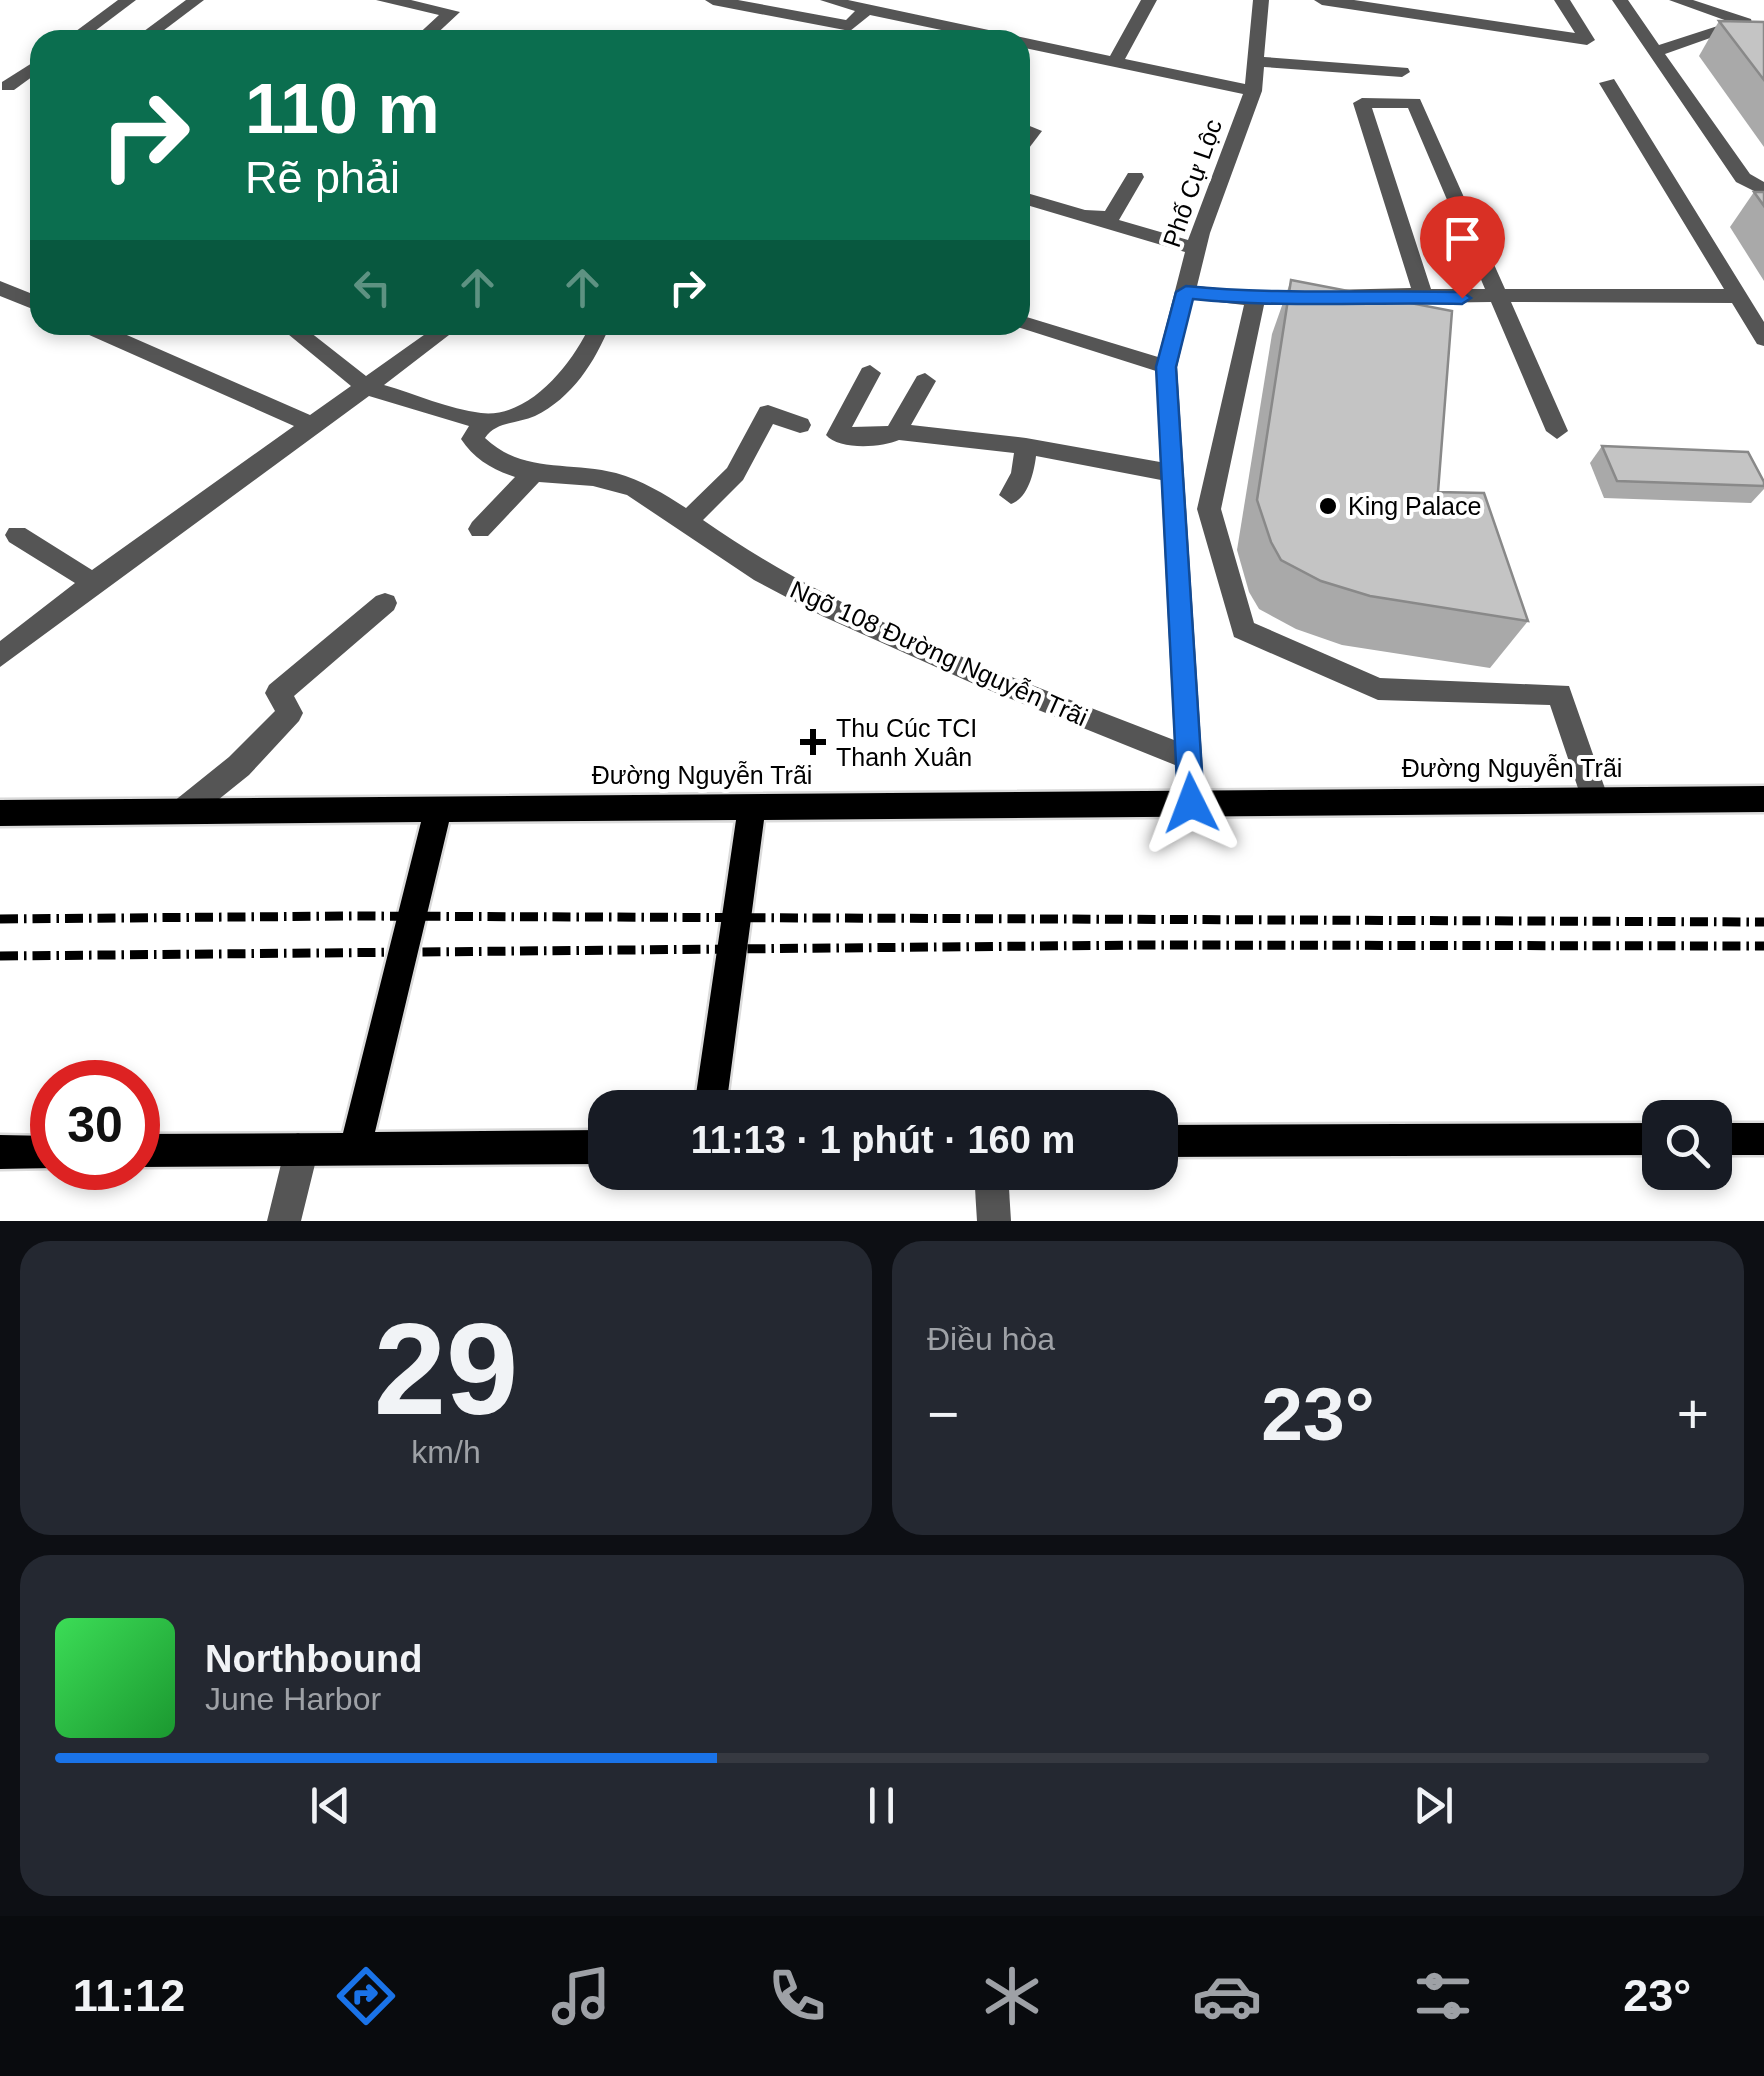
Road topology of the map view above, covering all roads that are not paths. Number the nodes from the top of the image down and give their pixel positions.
1 (128, 0) edge
2 (196, 0) edge
3 (384, 0) edge
4 (712, 0) edge
5 (828, 0) edge
6 (931, 0) edge
7 (1149, 0) edge
8 (1261, 0) edge
9 (1322, 0) edge
10 (1477, 0) edge
11 (1562, 0) edge
12 (1620, 0) edge
13 (1677, 0) edge
14 (866, 8) junction
15 (920, 18) junction
16 (1476, 22) junction
17 (1764, 28) edge
18 (86, 30) edge
19 (154, 30) edge
20 (431, 30) edge
21 (977, 30) edge
22 (1030, 41) edge
23 (1654, 52) junction
24 (1116, 59) junction
25 (1257, 62) junction
26 (30, 70) edge
27 (1402, 72) dead end
28 (1608, 83) dead end
29 (8, 86) dead end
30 (1254, 91) junction
31 (1135, 176) dead end
32 (1764, 190) edge
33 (1030, 198) edge
34 (1030, 198) edge
35 (1196, 249) junction
36 (0, 288) edge
37 (1186, 292) junction
38 (1737, 296) junction
39 (1424, 298) junction
40 (1500, 298) junction
41 (1255, 299) junction
42 (30, 301) edge
43 (1030, 325) edge
44 (108, 335) edge
45 (300, 335) edge
46 (438, 335) edge
47 (596, 335) edge
48 (1764, 339) edge
49 (1166, 367) junction
50 (870, 373) dead end
51 (925, 382) dead end
52 (366, 387) junction
53 (484, 422) junction
54 (312, 424) junction
55 (800, 426) dead end
56 (896, 432) junction
57 (1558, 432) dead end
58 (1026, 446) junction
59 (532, 474) junction
60 (1172, 474) junction
61 (1011, 495) dead end
62 (687, 521) junction
63 (480, 529) dead end
64 (17, 535) dead end
65 (94, 583) junction
66 (385, 603) dead end
67 (0, 656) edge
68 (1188, 758) junction
69 (1764, 799) edge
70 (1595, 800) junction
71 (1191, 803) junction
72 (752, 807) junction
73 (438, 809) junction
74 (184, 811) junction
75 (0, 813) edge
76 (713, 1090) edge
77 (1642, 1139) edge
78 (1732, 1139) edge
79 (1764, 1139) edge
80 (1178, 1141) edge
81 (588, 1146) edge
82 (355, 1149) junction
83 (298, 1150) junction
84 (160, 1151) edge
85 (0, 1152) edge
86 (30, 1152) edge
87 (991, 1190) edge
88 (284, 1221) edge
89 (994, 1221) edge

1 - 18 street
2 - 19 street
3 - 20 street
4 - 14 street
5 - 14 street
6 - 15 street
7 - 24 street
8 - 25 street, Phố Cự Lộc
9 - 16 street
10 - 16 street
11 - 16 street
12 - 23 street
13 - 17 street
14 - 15 street
15 - 21 street
17 - 23 street
22 - 24 street
23 - 32 street
24 - 30 street
25 - 27 street
25 - 30 street, Phố Cự Lộc
26 - 29 street
28 - 38 street
30 - 35 street, Phố Cự Lộc
31 - 34 street
33 - 35 street
35 - 37 street, Phố Cự Lộc
36 - 42 street
37 - 41 street
37 - 49 street, Phố Cự Lộc
38 - 40 street
38 - 48 street
39 - 40 street
39 - 40 street
39 - 41 street
40 - 57 street
41 - 70 street
43 - 49 street
44 - 54 street
45 - 52 street
46 - 52 street
47 - 53 street
49 - 60 street, Phố Cự Lộc
50 - 56 street
51 - 56 street
52 - 53 street
52 - 54 street
53 - 59 street, Ngõ 108 Đường Nguyễn Trãi
54 - 65 street
55 - 62 street
56 - 58 street
58 - 60 street
58 - 61 street
59 - 62 street, Ngõ 108 Đường Nguyễn Trãi
59 - 63 street
60 - 68 street, Phố Cự Lộc
62 - 68 street, Ngõ 108 Đường Nguyễn Trãi
64 - 65 street
65 - 67 street
66 - 74 street
68 - 71 street, Phố Cự Lộc
69 - 70 main road, Đường Nguyễn Trãi
70 - 71 main road, Đường Nguyễn Trãi
71 - 72 main road, Đường Nguyễn Trãi
72 - 73 main road, Đường Nguyễn Trãi
72 - 76 main road
73 - 74 main road, Đường Nguyễn Trãi
73 - 82 main road
74 - 75 main road, Đường Nguyễn Trãi
77 - 80 main road
78 - 79 main road
81 - 82 main road
82 - 83 main road
83 - 84 main road
83 - 88 street
85 - 86 main road
87 - 89 street

